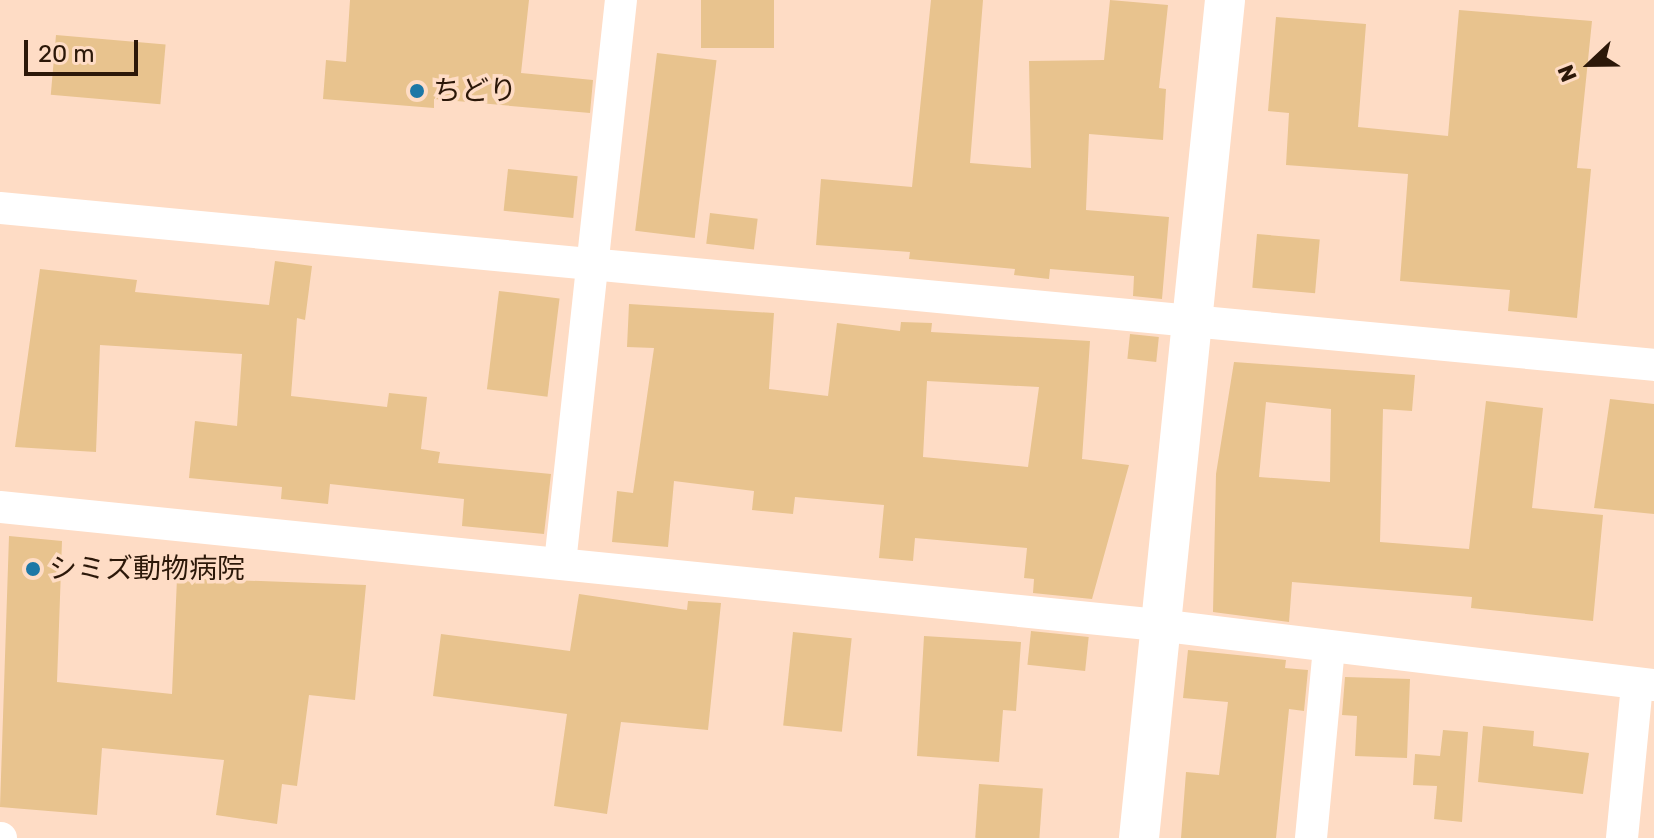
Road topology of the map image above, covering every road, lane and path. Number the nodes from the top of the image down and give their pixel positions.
1 (621, 0) edge
2 (1225, 0) edge
3 (0, 208) edge
4 (591, 264) junction
5 (1192, 320) junction
6 (1654, 365) edge
7 (0, 507) edge
8 (560, 563) junction
9 (1158, 625) junction
10 (1329, 647) junction
11 (1645, 686) edge
12 (1139, 838) edge
13 (1311, 838) edge
14 (1622, 838) edge

1 - 4 street
2 - 5 street
3 - 4 street
4 - 5 street
4 - 8 street
5 - 6 street
5 - 9 street
7 - 8 street
8 - 9 street
9 - 10 street
9 - 12 street
10 - 11 street
10 - 13 street
11 - 14 street

